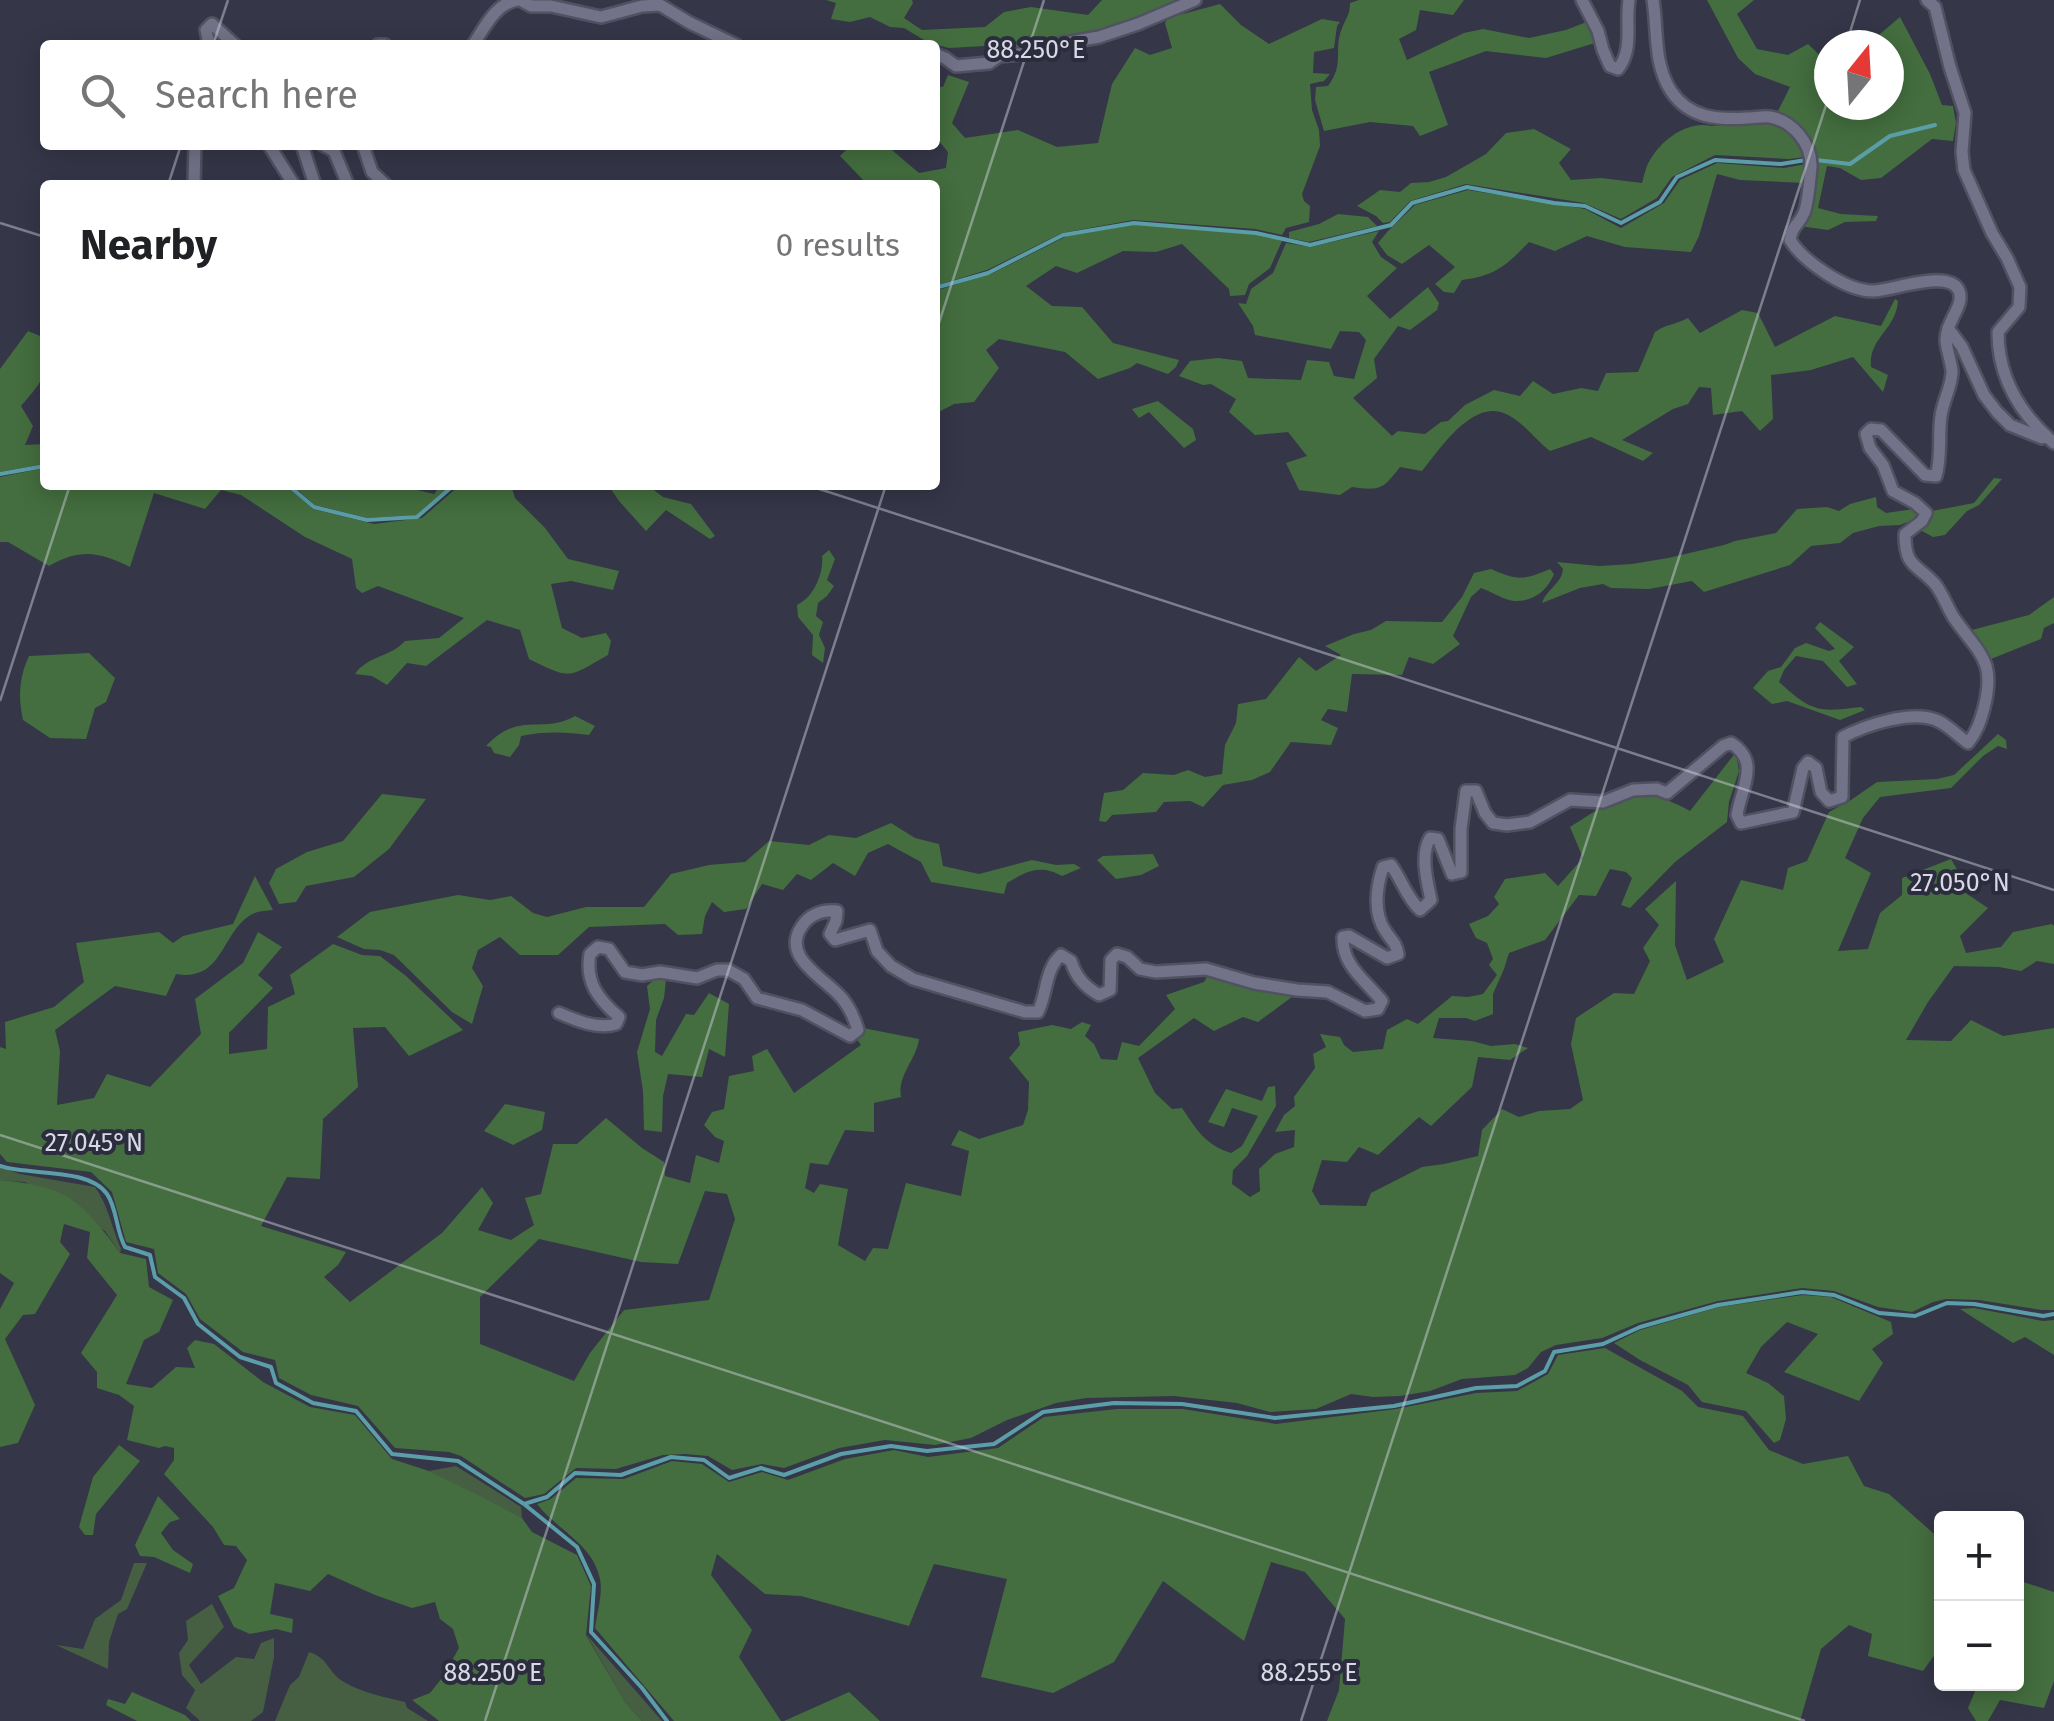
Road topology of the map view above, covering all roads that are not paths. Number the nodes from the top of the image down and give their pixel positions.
1 (519, 0) edge
2 (1195, 0) edge
3 (1582, 0) edge
4 (1629, 0) edge
5 (1652, 0) edge
6 (1928, 0) edge
7 (208, 40) edge
8 (230, 40) edge
9 (477, 40) edge
10 (725, 40) edge
11 (940, 56) edge
12 (195, 150) edge
13 (272, 150) edge
14 (304, 150) edge
15 (331, 150) edge
16 (365, 150) edge
17 (194, 180) edge
18 (291, 180) edge
19 (313, 180) edge
20 (346, 180) edge
21 (381, 180) edge
22 (1948, 328) junction
23 (2054, 443) edge
24 (558, 1013) dead end

1 - 9 street
1 - 10 street
2 - 11 street
3 - 4 street
5 - 22 street
6 - 23 street
7 - 8 street
12 - 17 street
13 - 18 street
14 - 19 street
15 - 20 street
16 - 21 street
22 - 23 street
22 - 24 street

